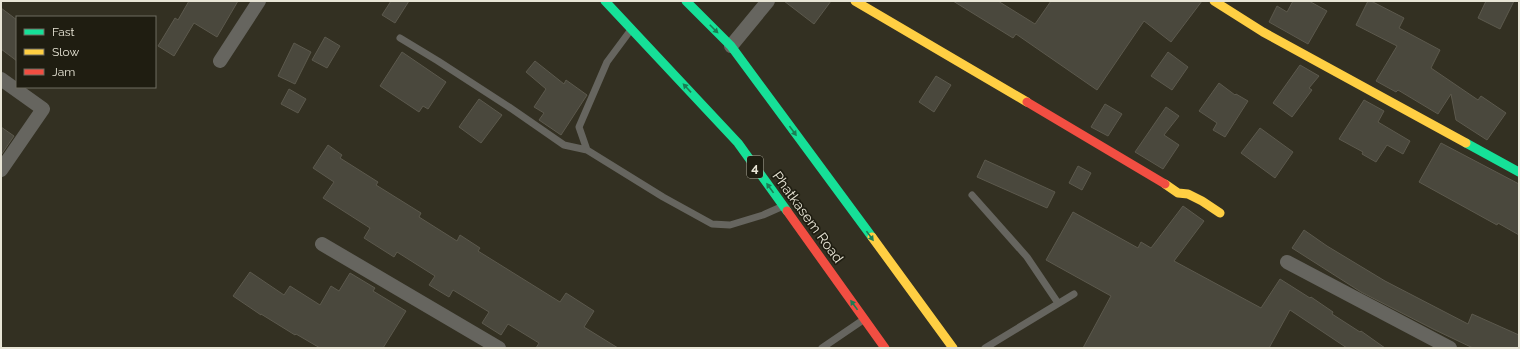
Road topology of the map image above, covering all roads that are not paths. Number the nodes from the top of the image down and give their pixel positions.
1 (259, 1) edge
2 (605, 1) edge
3 (686, 1) edge
4 (768, 1) edge
5 (856, 1) edge
6 (1214, 1) edge
7 (631, 29) junction
8 (400, 38) dead end
9 (731, 46) junction
10 (220, 61) dead end
11 (1, 79) edge
12 (587, 150) junction
13 (1, 170) edge
14 (1519, 172) edge
15 (972, 195) dead end
16 (783, 206) junction
17 (1220, 213) dead end
18 (322, 244) dead end
19 (1287, 262) dead end
20 (1074, 294) dead end
21 (1058, 303) junction
22 (864, 319) junction
23 (499, 348) edge
24 (822, 348) edge
25 (885, 348) edge
26 (953, 348) edge
27 (985, 348) edge
28 (1450, 348) edge

1 - 10 street
2 - 7 main road, Phatkasem Road / 4
3 -> 9 main road
4 - 9 street
5 - 17 main road
6 - 14 main road
7 - 12 lane
16 -> 7 main road, Phatkasem Road / 4
8 - 12 lane
9 -> 26 main road
11 - 13 street
12 - 16 lane
15 - 21 lane
22 -> 16 main road, Phatkasem Road / 4
18 - 23 street
19 - 28 street
20 - 21 lane
21 - 27 lane
22 - 24 lane
22 - 25 main road, Phatkasem Road / 4

